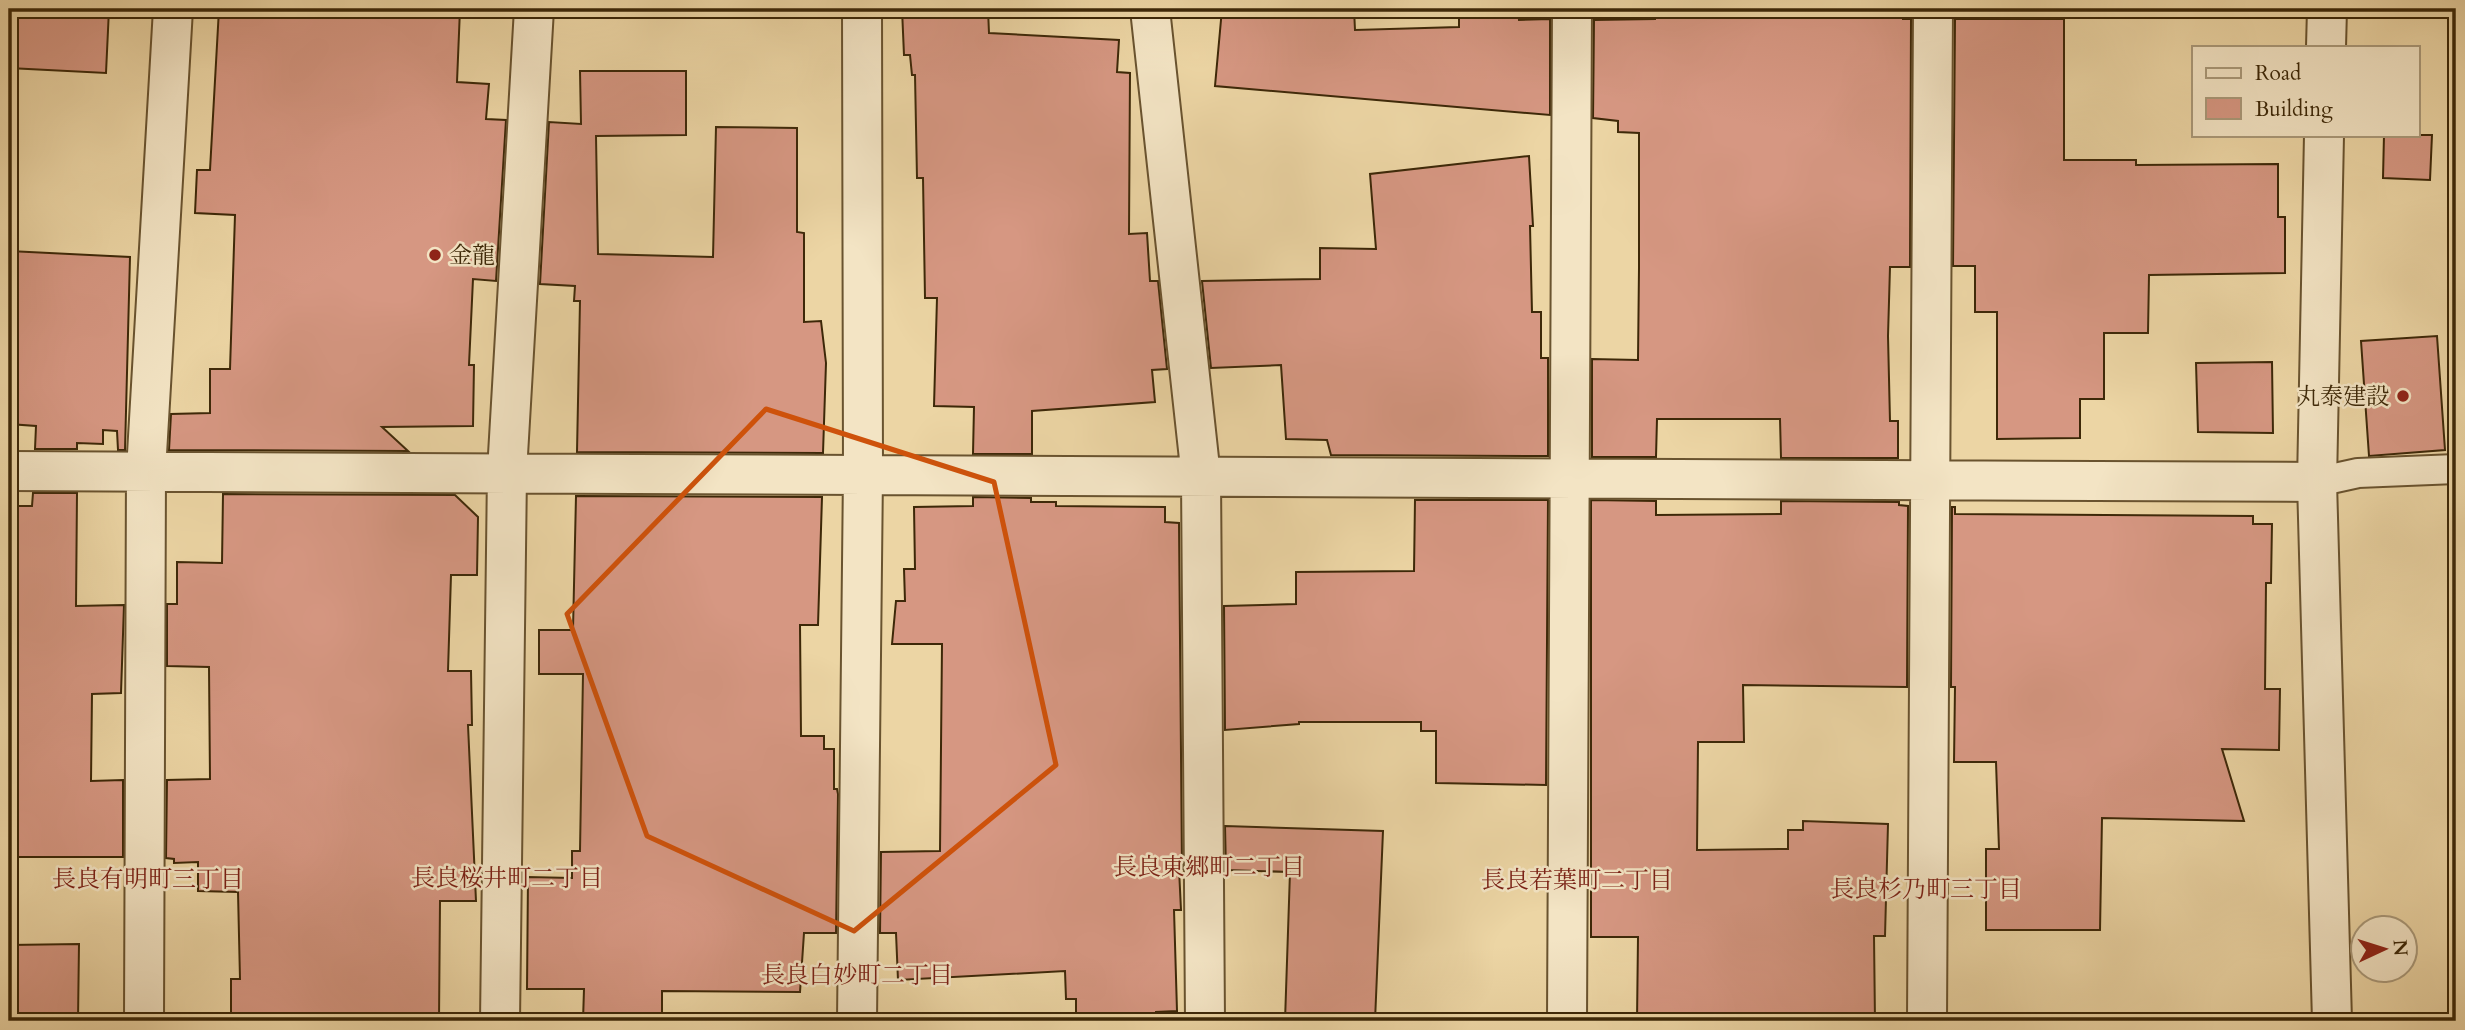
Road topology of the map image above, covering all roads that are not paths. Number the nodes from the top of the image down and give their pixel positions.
1 (173, 9) edge
2 (534, 9) edge
3 (862, 9) edge
4 (1150, 9) edge
5 (1572, 9) edge
6 (1933, 9) edge
7 (2327, 9) edge
8 (2326, 46) edge
9 (2324, 136) edge
10 (2456, 469) edge
11 (9, 471) edge
12 (146, 471) junction
13 (506, 472) junction
14 (863, 473) junction
15 (1201, 477) junction
16 (1571, 478) junction
17 (1932, 480) junction
18 (2317, 482) junction
19 (144, 1021) edge
20 (500, 1021) edge
21 (857, 1021) edge
22 (1205, 1021) edge
23 (1567, 1021) edge
24 (1927, 1021) edge
25 (2332, 1021) edge

1 - 12 street
2 - 13 street
3 - 14 street
4 - 15 street
5 - 16 street
6 - 17 street
7 - 8 street
9 - 18 street
10 - 18 lane
11 - 12 street
12 - 13 street
12 - 19 street
13 - 14 street
13 - 20 street
14 - 15 street
14 - 21 street
15 - 16 street
15 - 22 street
16 - 17 street
16 - 23 street
17 - 18 street
17 - 24 street
18 - 25 street

